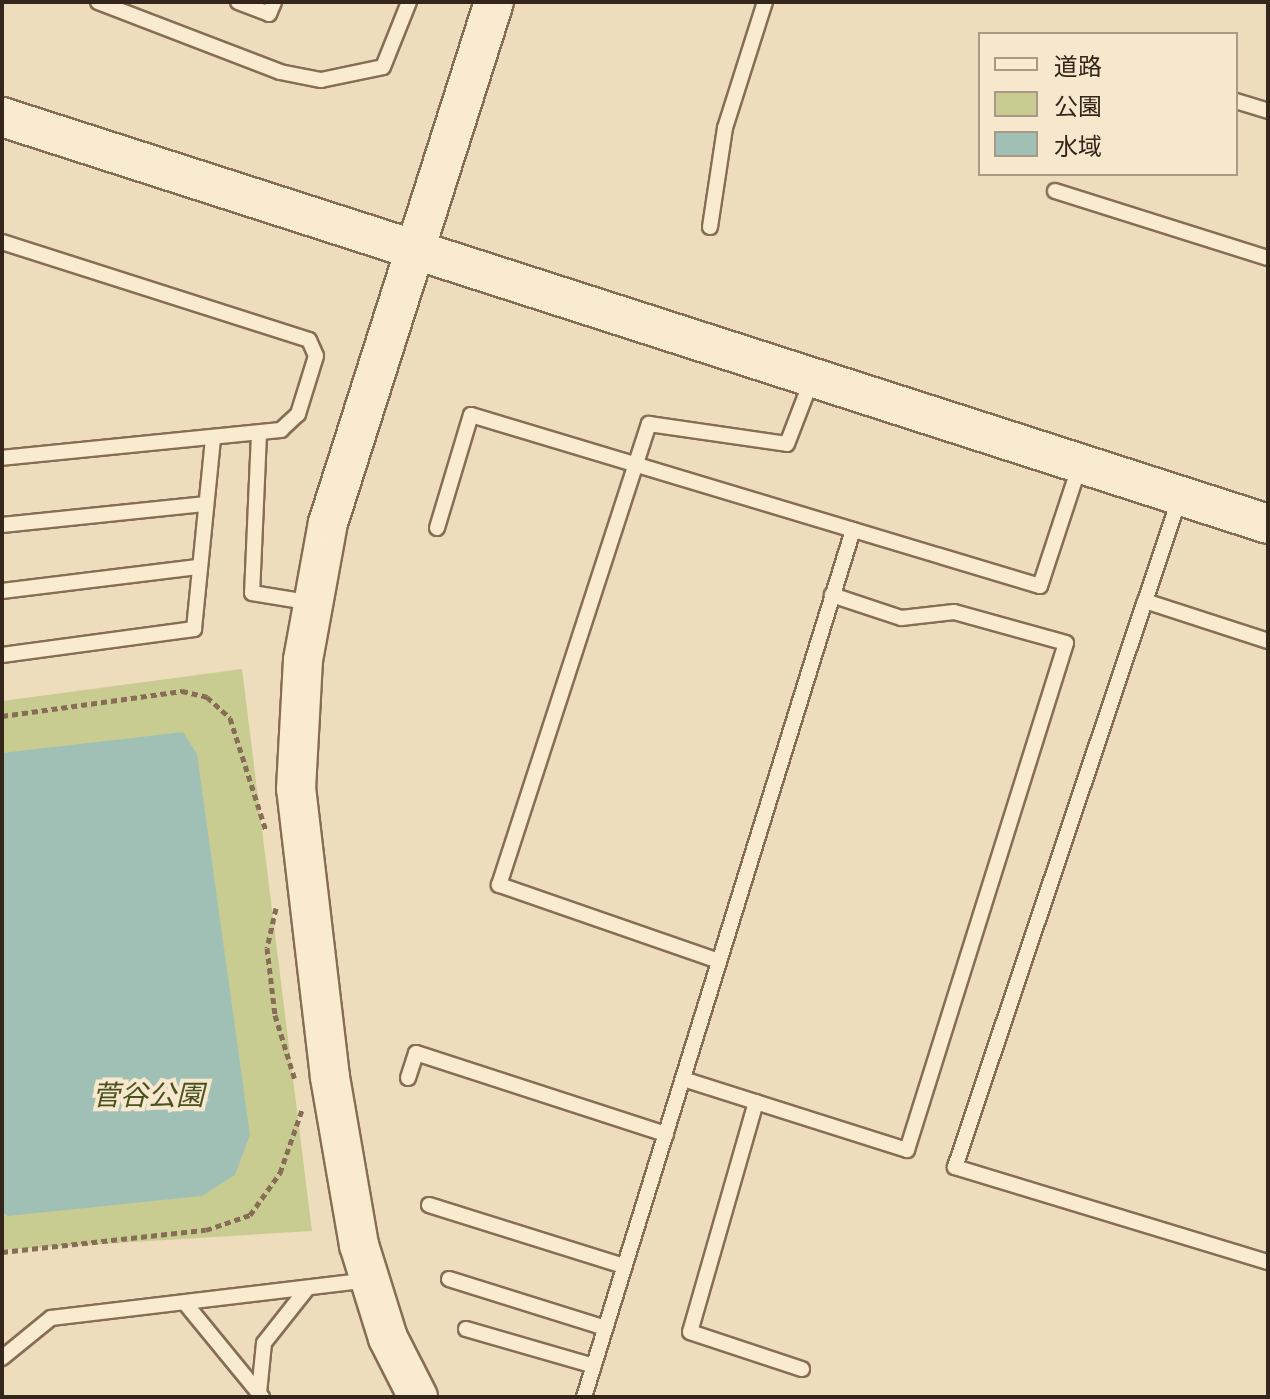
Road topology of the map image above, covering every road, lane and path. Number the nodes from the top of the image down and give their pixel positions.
1 (98, 2) edge
2 (238, 2) edge
3 (274, 2) edge
4 (409, 2) edge
5 (494, 2) edge
6 (765, 2) edge
7 (1238, 102) edge
8 (1268, 111) edge
9 (2, 117) edge
10 (1055, 191) dead end
11 (710, 227) dead end
12 (2, 242) edge
13 (415, 250) junction
14 (1268, 258) edge
15 (812, 379) junction
16 (259, 434) junction
17 (213, 438) junction
18 (2, 458) edge
19 (635, 464) junction
20 (1080, 464) junction
21 (1180, 496) junction
22 (204, 504) junction
23 (1268, 524) edge
24 (2, 525) edge
25 (437, 528) dead end
26 (853, 530) junction
27 (198, 567) junction
28 (2, 591) edge
29 (832, 595) junction
30 (1145, 601) junction
31 (314, 603) junction
32 (1268, 641) edge
33 (2, 655) edge
34 (2, 716) edge
35 (270, 844) dead end
36 (275, 890) dead end
37 (719, 961) junction
38 (408, 1078) dead end
39 (683, 1079) junction
40 (296, 1085) dead end
41 (299, 1098) dead end
42 (756, 1102) junction
43 (666, 1134) junction
44 (429, 1205) dead end
45 (2, 1252) edge
46 (1268, 1262) edge
47 (624, 1266) junction
48 (449, 1279) dead end
49 (370, 1280) junction
50 (306, 1290) junction
51 (185, 1303) junction
52 (605, 1328) junction
53 (466, 1329) dead end
54 (2, 1358) edge
55 (594, 1366) junction
56 (802, 1369) dead end
57 (260, 1395) edge
58 (418, 1397) edge
59 (584, 1397) edge

1 - 4 lane
2 - 3 lane
5 - 13 street
6 - 11 lane
7 - 8 lane
9 - 13 street
10 - 14 lane
12 - 16 lane
13 - 15 street
13 - 31 street
15 - 19 lane
15 - 20 street
16 - 17 lane
16 - 31 lane
17 - 18 lane
17 - 22 lane
19 - 25 lane
19 - 26 lane
19 - 37 lane
20 - 21 street
20 - 26 lane
21 - 23 street
21 - 30 lane
22 - 24 lane
22 - 27 lane
26 - 29 lane
27 - 28 lane
27 - 33 lane
29 - 37 lane
29 - 42 lane
30 - 32 lane
30 - 46 lane
31 - 49 street
34 - 35 path
36 - 40 path
37 - 39 lane
38 - 43 lane
39 - 42 lane
39 - 43 lane
41 - 45 path
42 - 56 lane
43 - 47 lane
44 - 47 lane
47 - 52 lane
48 - 52 lane
49 - 50 lane
49 - 58 street
50 - 51 lane
50 - 57 lane
51 - 54 lane
51 - 57 lane
52 - 55 lane
53 - 55 lane
55 - 59 lane

